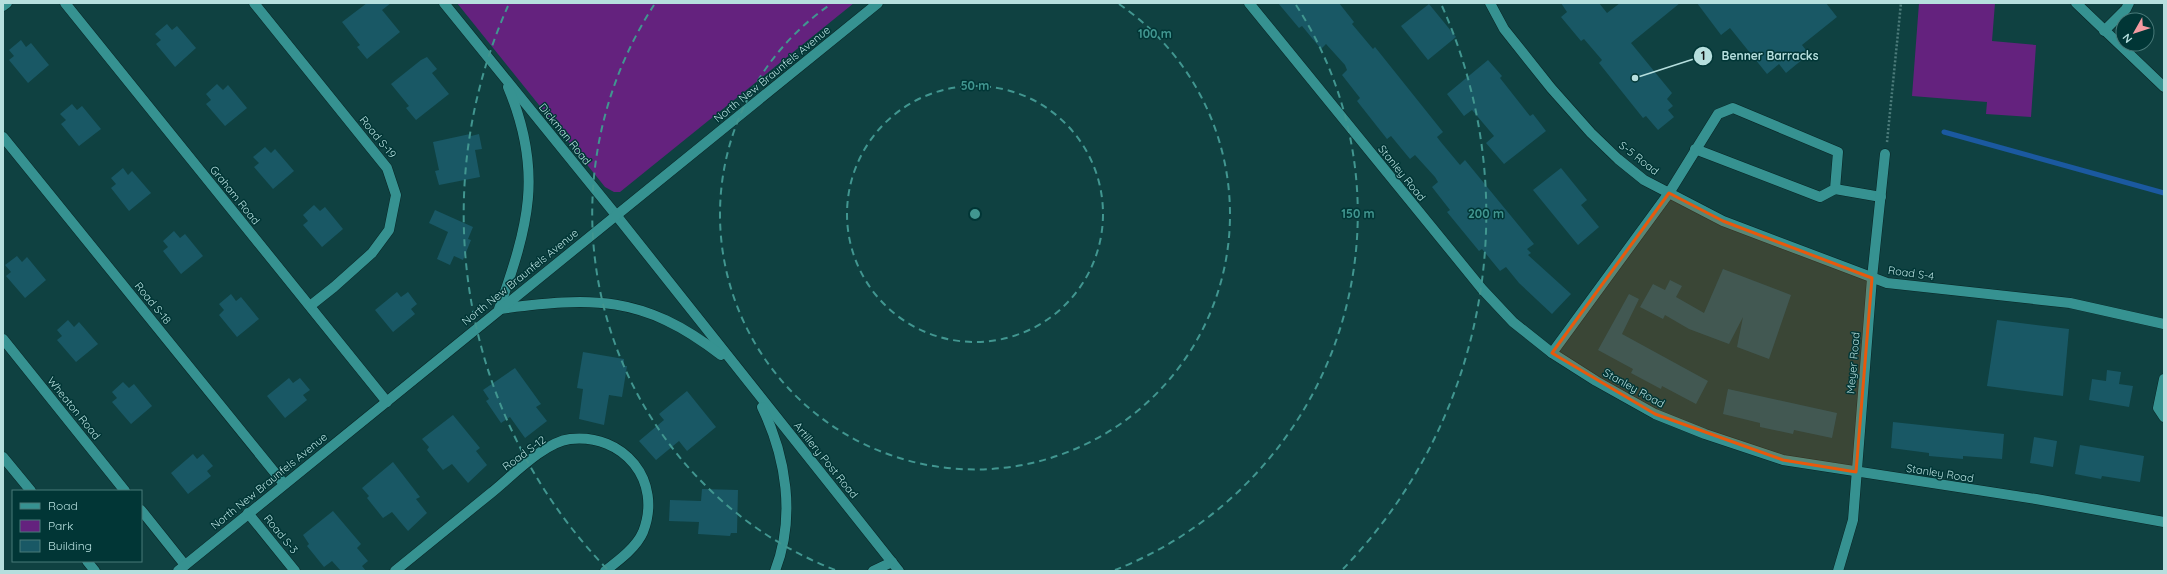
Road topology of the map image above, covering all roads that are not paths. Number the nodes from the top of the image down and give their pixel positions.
1 (7, 3) edge
2 (64, 3) edge
3 (254, 3) edge
4 (444, 3) edge
5 (878, 3) edge
6 (1249, 3) edge
7 (1490, 3) edge
8 (2076, 3) edge
9 (2129, 3) edge
10 (3, 6) edge
11 (2104, 31) junction
12 (496, 67) junction
13 (2164, 87) edge
14 (3, 137) edge
15 (1695, 149) junction
16 (1885, 154) road end
17 (1835, 189) junction
18 (1669, 193) junction
19 (1881, 197) junction
20 (616, 215) junction
21 (1872, 278) junction
22 (310, 306) junction
23 (499, 309) junction
24 (2164, 324) edge
25 (3, 340) edge
26 (1552, 353) junction
27 (734, 365) junction
28 (2164, 379) edge
29 (756, 392) junction
30 (387, 402) junction
31 (2164, 417) edge
32 (3, 457) edge
33 (1856, 472) junction
34 (284, 484) junction
35 (30, 490) edge
36 (124, 490) edge
37 (142, 511) edge
38 (248, 513) junction
39 (2164, 522) edge
40 (88, 562) edge
41 (892, 562) junction
42 (181, 568) edge
43 (95, 571) edge
44 (295, 571) edge
45 (394, 571) edge
46 (605, 571) edge
47 (775, 571) edge
48 (872, 571) edge
49 (899, 571) edge
50 (1838, 571) edge

1 - 10 street
2 - 22 street, Graham Road
3 - 22 street, Road S-19
4 - 12 street, Dickman Road
5 - 20 street, North New Braunfels Avenue
6 - 26 street, Stanley Road
7 - 18 street, S-5 Road
8 - 11 street
9 - 11 street
11 - 13 street
12 - 20 street, Dickman Road
12 - 23 street, Dickman Road
14 - 34 street, Road S-18
15 - 17 street
15 - 17 street
15 - 18 street
16 - 19 street, Meyer Road
17 - 19 street
18 - 21 street, Road S-4
18 - 26 street
19 - 21 street, Meyer Road
20 - 23 street, North New Braunfels Avenue
20 - 27 street, Artillery Post Road
21 - 24 street, Road S-4
21 - 33 street, Meyer Road
22 - 30 street, Graham Road
23 - 27 street, Artillery Post Road
23 - 30 street, North New Braunfels Avenue
25 - 36 street, Wheaton Road
26 - 33 street, Stanley Road
27 - 29 street, Artillery Post Road
28 - 31 street
29 - 41 street, Artillery Post Road
29 - 47 street
30 - 34 street, North New Braunfels Avenue
32 - 35 street
33 - 39 street, Stanley Road
33 - 50 street, Meyer Road
34 - 38 street, North New Braunfels Avenue
37 - 42 street
38 - 42 street, North New Braunfels Avenue
38 - 44 street, Road S-3
40 - 43 street
41 - 48 street
41 - 49 street, Artillery Post Road
45 - 46 street, Road S-12

